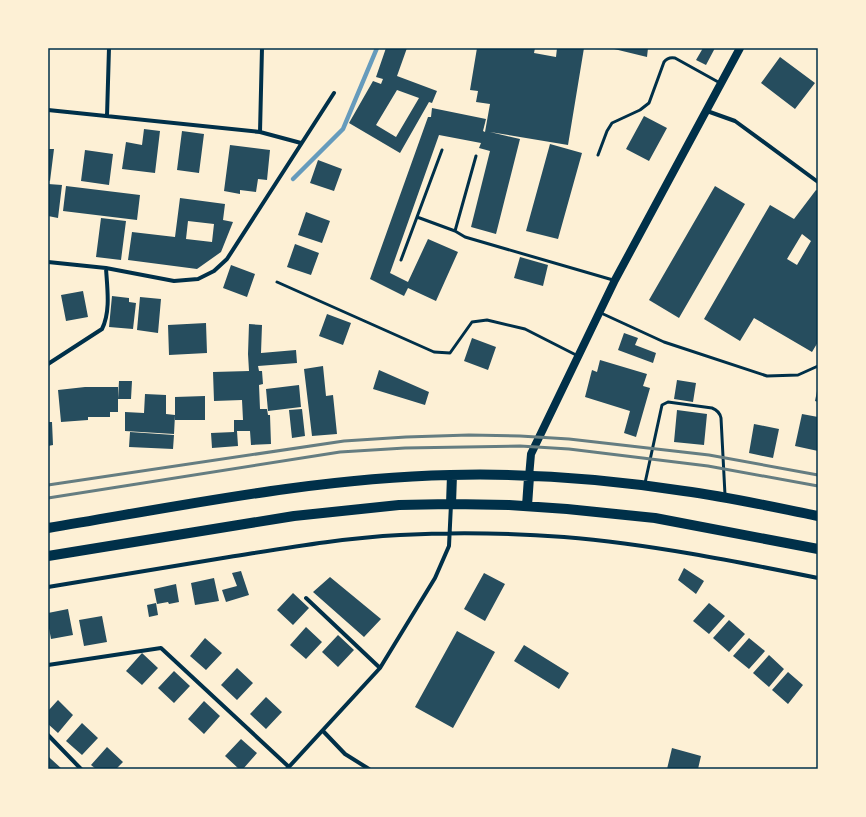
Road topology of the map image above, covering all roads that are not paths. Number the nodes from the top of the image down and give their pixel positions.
1 (109, 48) edge
2 (262, 48) edge
3 (740, 48) edge
4 (721, 84) junction
5 (334, 93) dead end
6 (48, 110) edge
7 (707, 111) junction
8 (107, 116) junction
9 (260, 132) junction
10 (301, 144) junction
11 (442, 150) dead end
12 (598, 155) dead end
13 (476, 156) dead end
14 (818, 182) edge
15 (417, 217) junction
16 (455, 231) junction
17 (401, 260) dead end
18 (48, 262) edge
19 (106, 268) junction
20 (615, 280) junction
21 (277, 282) dead end
22 (599, 312) junction
23 (578, 356) junction
24 (48, 364) edge
25 (818, 366) edge
26 (452, 475) junction
27 (529, 477) junction
28 (645, 486) junction
29 (725, 498) junction
30 (451, 504) junction
31 (527, 506) junction
32 (818, 516) edge
33 (48, 528) edge
34 (450, 534) junction
35 (818, 549) edge
36 (48, 556) edge
37 (818, 578) edge
38 (48, 587) edge
39 (306, 598) dead end
40 (48, 665) edge
41 (380, 668) junction
42 (323, 731) junction
43 (48, 735) edge
44 (288, 768) edge
45 (81, 769) edge
46 (368, 769) edge

1 - 8 street
2 - 9 street
3 - 4 main road
4 - 7 main road
4 - 12 lane
5 - 10 street
6 - 8 street
7 - 14 street
7 - 20 main road
8 - 9 street
9 - 10 street
10 - 19 street
11 - 15 lane
13 - 16 lane
15 - 16 lane
15 - 17 lane
16 - 20 lane
18 - 19 street
19 - 24 street
20 - 22 main road
21 - 23 lane
22 - 23 main road
22 - 25 lane
23 - 27 main road
26 - 27 main road
26 - 30 main road
26 - 33 main road
27 - 28 main road
27 - 31 main road
28 - 29 main road
28 - 29 lane
29 - 32 main road
30 - 31 main road
30 - 34 street
30 - 36 main road
31 - 35 main road
34 - 37 street
34 - 38 street
34 - 41 street
39 - 41 street
40 - 44 street
41 - 42 street
42 - 44 street
42 - 46 street
43 - 45 street

